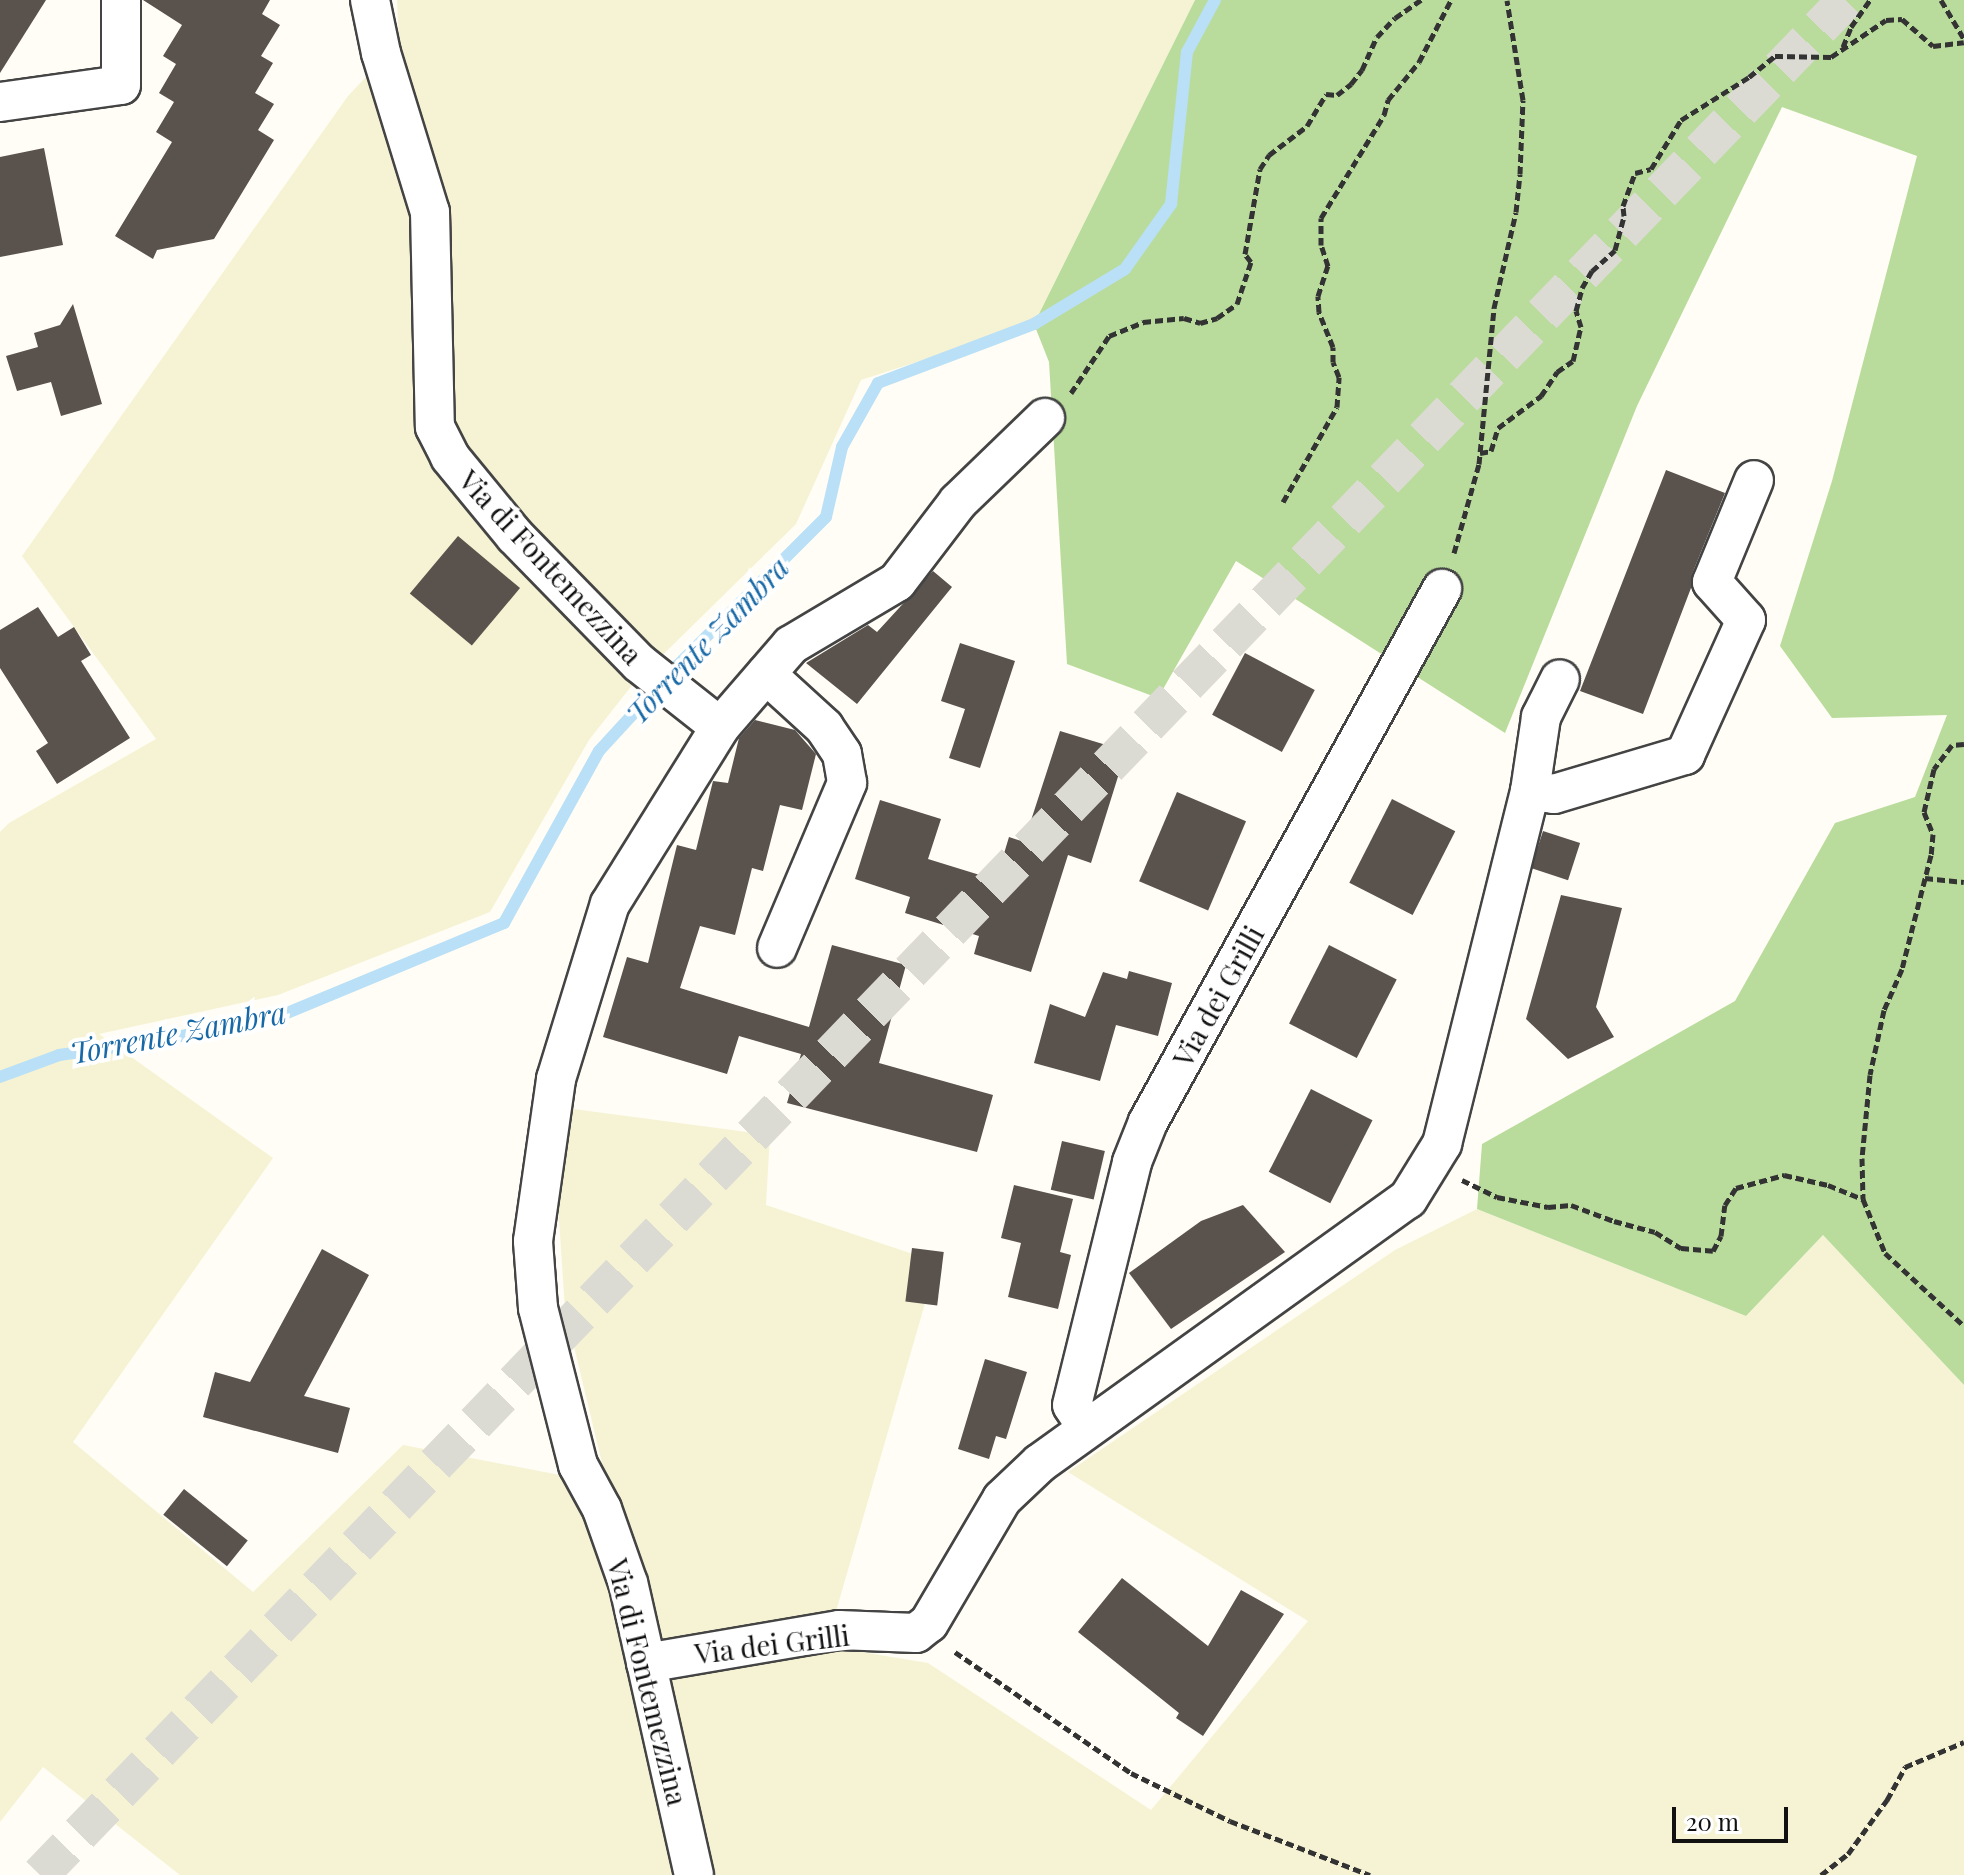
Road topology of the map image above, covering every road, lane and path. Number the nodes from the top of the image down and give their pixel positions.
1 (121, 0) edge
2 (370, 0) edge
3 (1421, 0) edge
4 (1451, 0) edge
5 (1507, 0) edge
6 (1870, 0) edge
7 (1941, 0) edge
8 (1964, 40) edge
9 (1843, 48) junction
10 (0, 102) edge
11 (1055, 409) joint
12 (1480, 453) junction
13 (1754, 480) dead end
14 (1283, 502) dead end
15 (1442, 589) joint
16 (766, 674) junction
17 (1560, 679) dead end
18 (720, 727) junction
19 (1964, 744) edge
20 (1530, 791) junction
21 (1925, 878) junction
22 (1964, 882) edge
23 (777, 948) dead end
24 (1432, 1161) junction
25 (1863, 1199) junction
26 (1964, 1326) edge
27 (1087, 1428) junction
28 (922, 1628) junction
29 (646, 1663) junction
30 (1964, 1742) edge
31 (694, 1875) edge
32 (1370, 1875) edge
33 (1821, 1875) edge

1 - 10 street
2 - 18 street, Via di Fontemezzina
3 - 11 path
4 - 14 path
5 - 12 path
6 - 9 path
7 - 8 path
8 - 9 path
9 - 12 path
11 - 16 street, Via di Fontemezzina
12 - 15 path
13 - 20 street
15 - 27 street, Via dei Grilli
16 - 18 street, Via di Fontemezzina
16 - 23 street
17 - 20 street
18 - 29 street, Via di Fontemezzina
19 - 21 path
20 - 24 street
21 - 22 path
21 - 25 path
24 - 25 path
24 - 27 street
25 - 26 path
27 - 28 street
28 - 29 street, Via dei Grilli
28 - 32 path
29 - 31 street, Via di Fontemezzina
30 - 33 path

